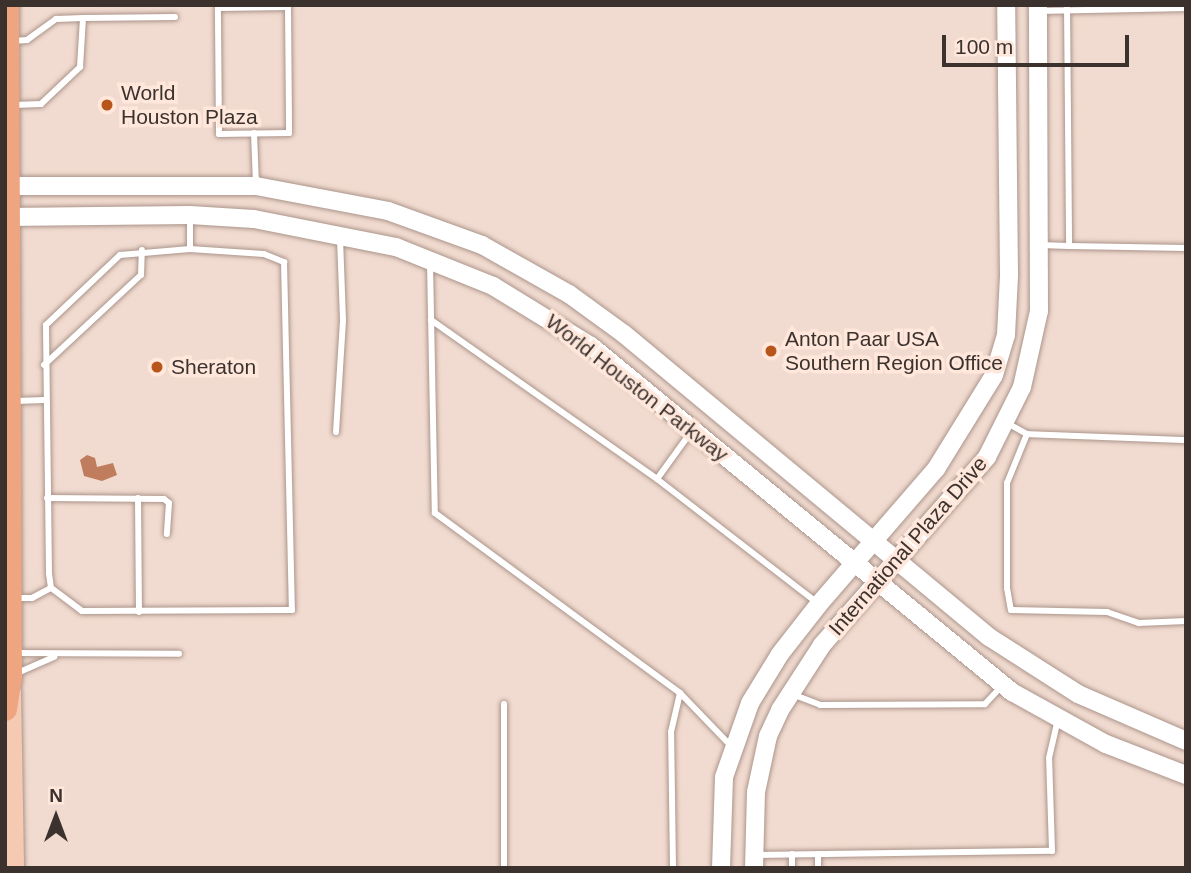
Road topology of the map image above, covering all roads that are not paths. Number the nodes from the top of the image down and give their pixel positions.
1 (6, 5) edge
2 (1006, 5) edge
3 (1038, 8) edge
4 (1067, 8) edge
5 (1186, 8) edge
6 (83, 18) junction
7 (175, 18) dead end
8 (7, 41) junction
9 (7, 107) edge
10 (254, 134) junction
11 (1040, 170) junction
12 (1008, 171) junction
13 (7, 186) edge
14 (256, 186) junction
15 (190, 215) junction
16 (6, 217) edge
17 (254, 219) junction
18 (341, 233) junction
19 (1041, 245) junction
20 (1069, 246) junction
21 (1186, 248) edge
22 (190, 249) junction
23 (142, 250) junction
24 (430, 257) junction
25 (510, 259) junction
26 (494, 286) junction
27 (7, 291) edge
28 (431, 320) junction
29 (44, 365) junction
30 (994, 375) junction
31 (1022, 387) junction
32 (45, 400) junction
33 (6, 402) edge
34 (716, 409) junction
35 (1007, 423) junction
36 (692, 430) junction
37 (336, 432) dead end
38 (1027, 434) junction
39 (1186, 440) edge
40 (657, 479) junction
41 (47, 498) junction
42 (138, 498) junction
43 (167, 534) dead end
44 (872, 540) junction
45 (898, 562) junction
46 (852, 563) junction
47 (877, 583) junction
48 (51, 588) junction
49 (9, 598) junction
50 (819, 604) junction
51 (139, 612) junction
52 (1186, 621) edge
53 (179, 654) dead end
54 (57, 656) junction
55 (10, 664) junction
56 (1003, 685) junction
57 (680, 693) junction
58 (790, 694) junction
59 (1077, 694) junction
60 (504, 704) dead end
61 (5, 709) edge
62 (1058, 720) junction
63 (1186, 741) edge
64 (733, 747) junction
65 (761, 763) junction
66 (1186, 775) edge
67 (817, 854) junction
68 (792, 855) junction
69 (754, 861) edge
70 (13, 868) edge
71 (504, 868) edge
72 (673, 868) edge
73 (721, 868) edge
74 (792, 868) edge
75 (818, 868) edge

1 - 8 highway
2 - 12 street, International Plaza Drive
3 - 4 lane
3 - 11 street, International Plaza Drive
4 - 5 lane
4 - 20 lane
6 - 7 lane
6 - 8 lane
6 - 9 lane
8 - 9 highway
9 - 13 highway
10 - 10 lane
10 - 14 lane
11 - 12 street
11 - 19 street, International Plaza Drive
12 - 30 street, International Plaza Drive
13 - 14 street, World Houston Parkway
13 - 16 highway
14 - 17 street
14 - 25 street, World Houston Parkway
15 - 16 street, World Houston Parkway
15 - 17 street, World Houston Parkway
15 - 22 lane
16 - 27 highway
17 - 18 street, World Houston Parkway
18 - 24 street, World Houston Parkway
18 - 37 lane
19 - 20 lane
19 - 31 street, International Plaza Drive
20 - 21 lane
22 - 23 lane
22 - 51 lane
23 - 29 lane
23 - 29 lane
24 - 26 street, World Houston Parkway
24 - 28 lane
25 - 26 street
25 - 34 street, World Houston Parkway
26 - 36 street, World Houston Parkway
27 - 33 highway
28 - 40 lane
28 - 57 lane
29 - 32 lane
30 - 31 street
30 - 44 street, International Plaza Drive
31 - 35 street, International Plaza Drive
32 - 33 lane
32 - 41 lane
33 - 49 highway
34 - 36 street
34 - 44 street, World Houston Parkway
35 - 38 lane
35 - 45 street, International Plaza Drive
36 - 40 lane
36 - 46 street, World Houston Parkway
38 - 39 lane
38 - 52 lane
40 - 50 lane
41 - 42 lane
41 - 48 lane
42 - 43 lane
42 - 51 lane
44 - 45 street, World Houston Parkway
44 - 46 street, International Plaza Drive
45 - 47 street, International Plaza Drive
45 - 59 street, World Houston Parkway
46 - 47 street, World Houston Parkway
46 - 50 street, International Plaza Drive
47 - 56 street, World Houston Parkway
47 - 58 street, International Plaza Drive
48 - 49 lane
48 - 51 lane
49 - 55 highway
50 - 64 street, International Plaza Drive
53 - 54 lane
54 - 55 lane
54 - 55 lane
55 - 61 highway
55 - 70 main road
56 - 58 lane
56 - 62 street, World Houston Parkway
57 - 64 lane
57 - 72 lane
58 - 65 street, International Plaza Drive
59 - 62 street
59 - 63 street, World Houston Parkway
60 - 71 lane
62 - 66 street, World Houston Parkway
62 - 67 lane
64 - 65 street
64 - 73 street, International Plaza Drive
65 - 69 street, International Plaza Drive
67 - 68 lane
67 - 75 lane
68 - 69 lane
68 - 74 lane

